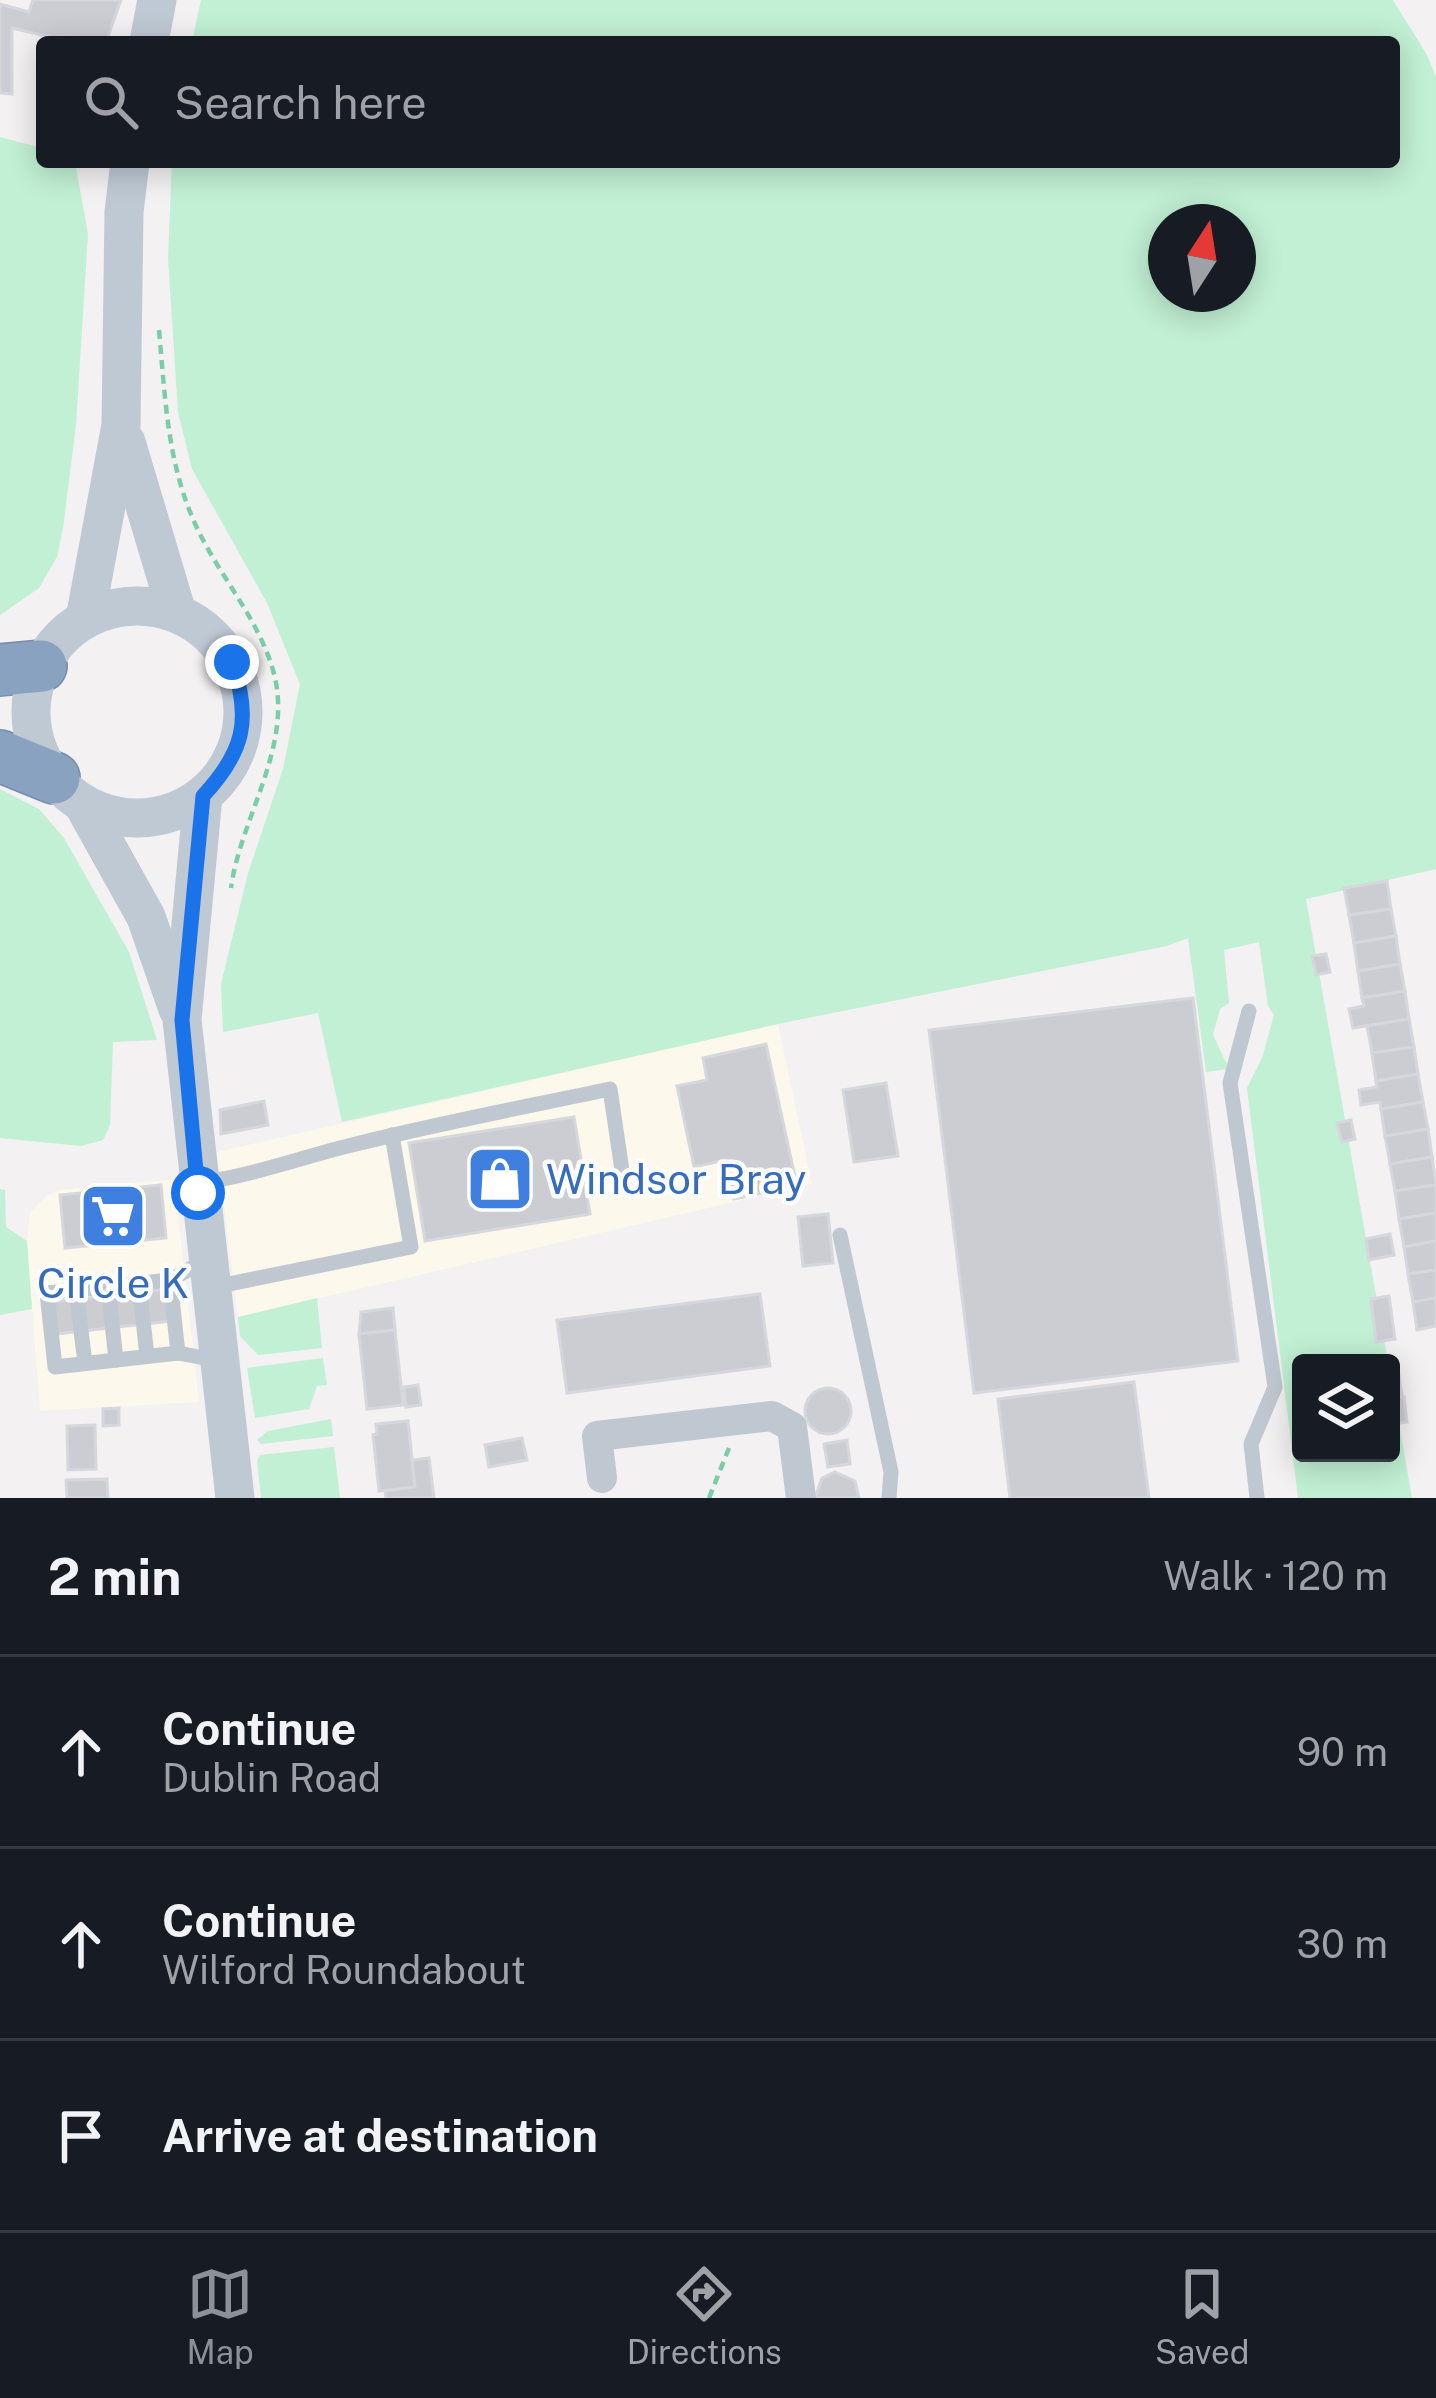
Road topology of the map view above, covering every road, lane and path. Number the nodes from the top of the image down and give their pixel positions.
1 (157, 0) edge
2 (149, 36) edge
3 (129, 168) edge
4 (157, 313) dead end
5 (121, 425) junction
6 (177, 613) junction
7 (86, 619) junction
8 (20, 668) edge
9 (0, 756) edge
10 (69, 791) junction
11 (203, 796) junction
12 (230, 898) dead end
13 (1249, 1011) dead end
14 (182, 1020) junction
15 (392, 1135) junction
16 (197, 1184) junction
17 (624, 1184) dead end
18 (840, 1235) dead end
19 (208, 1274) junction
20 (170, 1280) junction
21 (139, 1284) junction
22 (108, 1287) junction
23 (76, 1290) junction
24 (178, 1353) junction
25 (147, 1356) junction
26 (116, 1360) junction
27 (218, 1361) junction
28 (85, 1363) junction
29 (602, 1478) dead end
30 (235, 1498) edge
31 (800, 1498) edge
32 (889, 1498) edge
33 (1257, 1498) edge

1 - 2 main road
3 - 5 main road
4 - 12 path
5 - 6 main road
5 - 7 main road
6 - 7 main road
6 - 11 main road
7 - 8 main road
8 - 10 main road
9 - 10 highway
10 - 11 main road
10 - 14 main road
11 - 14 main road
13 - 33 lane
14 - 16 main road
15 - 16 lane
15 - 17 lane
15 - 19 lane
16 - 19 main road
18 - 32 lane
19 - 20 lane
19 - 27 main road
20 - 21 lane
20 - 24 lane
21 - 22 lane
21 - 25 lane
22 - 23 lane
22 - 26 lane
23 - 28 lane
23 - 28 lane
24 - 25 lane
24 - 27 lane
25 - 26 lane
26 - 28 lane
27 - 30 main road
29 - 31 street

